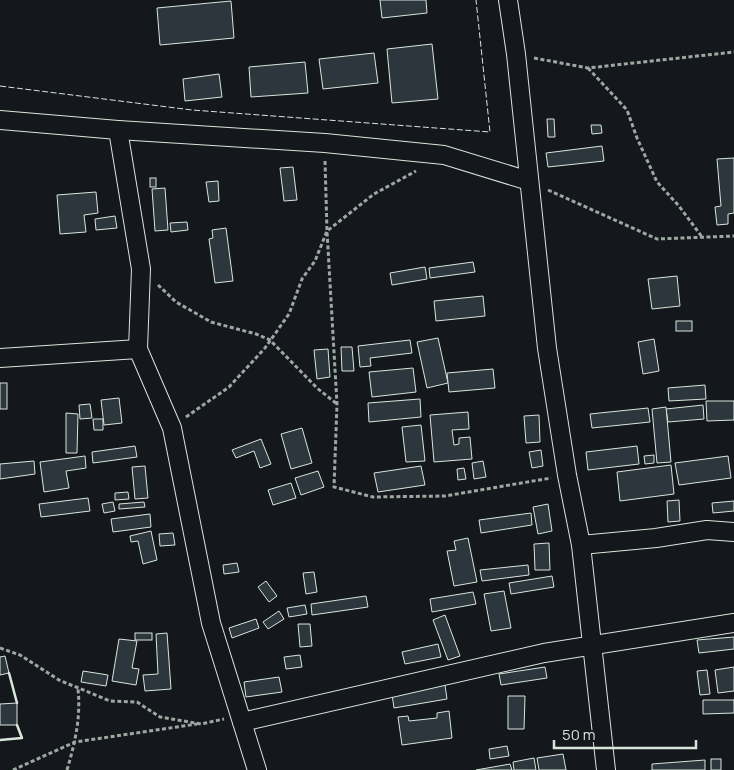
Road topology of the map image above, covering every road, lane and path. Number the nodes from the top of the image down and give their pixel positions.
1 (508, 0) edge
2 (734, 52) edge
3 (516, 54) junction
4 (588, 68) junction
5 (0, 120) edge
6 (118, 130) junction
7 (325, 143) junction
8 (444, 155) junction
9 (530, 181) junction
10 (327, 231) junction
11 (734, 236) edge
12 (703, 237) junction
13 (141, 269) junction
14 (270, 340) junction
15 (138, 349) junction
16 (0, 358) edge
17 (337, 404) junction
18 (172, 428) junction
19 (566, 475) junction
20 (734, 532) edge
21 (580, 545) junction
22 (734, 623) edge
23 (591, 646) junction
24 (0, 648) edge
25 (78, 688) junction
26 (242, 722) junction
27 (201, 724) junction
28 (75, 742) junction
29 (13, 770) edge
30 (67, 770) edge
31 (257, 770) edge
32 (606, 770) edge

1 - 3 street
2 - 4 path
3 - 4 path
3 - 9 street
4 - 12 path
5 - 6 street
6 - 7 street
6 - 13 street
7 - 8 street
7 - 10 path
8 - 9 street
8 - 10 path
9 - 12 path
9 - 19 street
10 - 14 path
10 - 17 path
11 - 12 path
13 - 14 path
13 - 15 street
14 - 17 path
14 - 18 path
15 - 16 street
15 - 18 street
17 - 19 path
18 - 26 street
19 - 21 street
20 - 21 street
21 - 23 street
22 - 23 street
23 - 26 street
23 - 32 street
24 - 25 path
25 - 27 path
25 - 28 path
26 - 27 path
26 - 31 street
27 - 28 path
28 - 29 path
28 - 30 path

